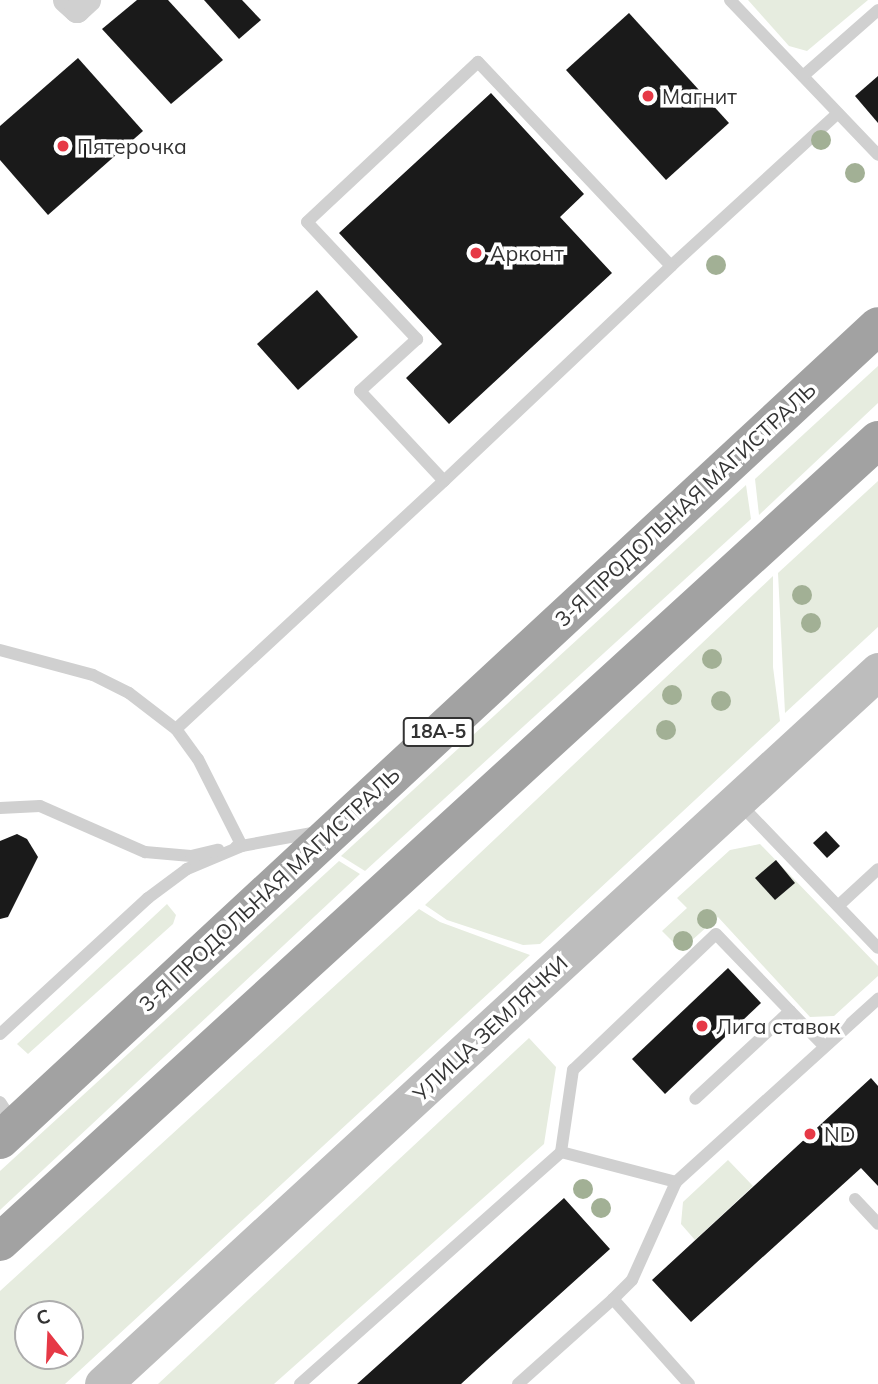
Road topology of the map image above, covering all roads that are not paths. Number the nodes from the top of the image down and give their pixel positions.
1 (66, 0) edge
2 (88, 0) edge
3 (730, 0) edge
4 (878, 10) edge
5 (803, 76) junction
6 (838, 113) junction
7 (878, 155) edge
8 (671, 266) junction
9 (878, 326) edge
10 (878, 440) edge
11 (444, 481) junction
12 (0, 650) edge
13 (878, 671) edge
14 (176, 729) junction
15 (737, 801) junction
16 (0, 808) edge
17 (332, 830) junction
18 (242, 846) junction
19 (878, 869) edge
20 (838, 906) junction
21 (878, 948) edge
22 (878, 999) edge
23 (790, 1011) junction
24 (0, 1034) edge
25 (824, 1046) junction
26 (695, 1099) dead end
27 (5, 1123) edge
28 (561, 1152) junction
29 (676, 1182) junction
30 (855, 1199) dead end
31 (878, 1224) edge
32 (0, 1242) edge
33 (613, 1299) junction
34 (103, 1384) edge
35 (300, 1384) edge
36 (519, 1384) edge
37 (689, 1384) edge

1 - 2 street
3 - 5 lane
4 - 5 lane
5 - 6 lane
6 - 7 lane
6 - 8 lane
8 - 11 lane
8 - 11 lane
9 - 17 highway, 3-Я ПРОДОЛЬНАЯ МАГИСТРАЛЬ / 18А-5
10 - 32 highway
11 - 14 lane
12 - 14 lane
13 - 15 main road, УЛИЦА ЗЕМЛЯЧКИ
14 - 18 lane
15 - 20 lane
15 - 34 main road, УЛИЦА ЗЕМЛЯЧКИ
16 - 18 lane
17 - 18 lane
17 - 27 highway, 3-Я ПРОДОЛЬНАЯ МАГИСТРАЛЬ / 18А-5
18 - 24 lane
19 - 20 lane
20 - 21 lane
22 - 25 lane
23 - 25 lane
23 - 26 lane
23 - 28 lane
25 - 29 lane
28 - 29 lane
28 - 35 lane
29 - 33 lane
30 - 31 lane
33 - 36 lane
33 - 37 lane

